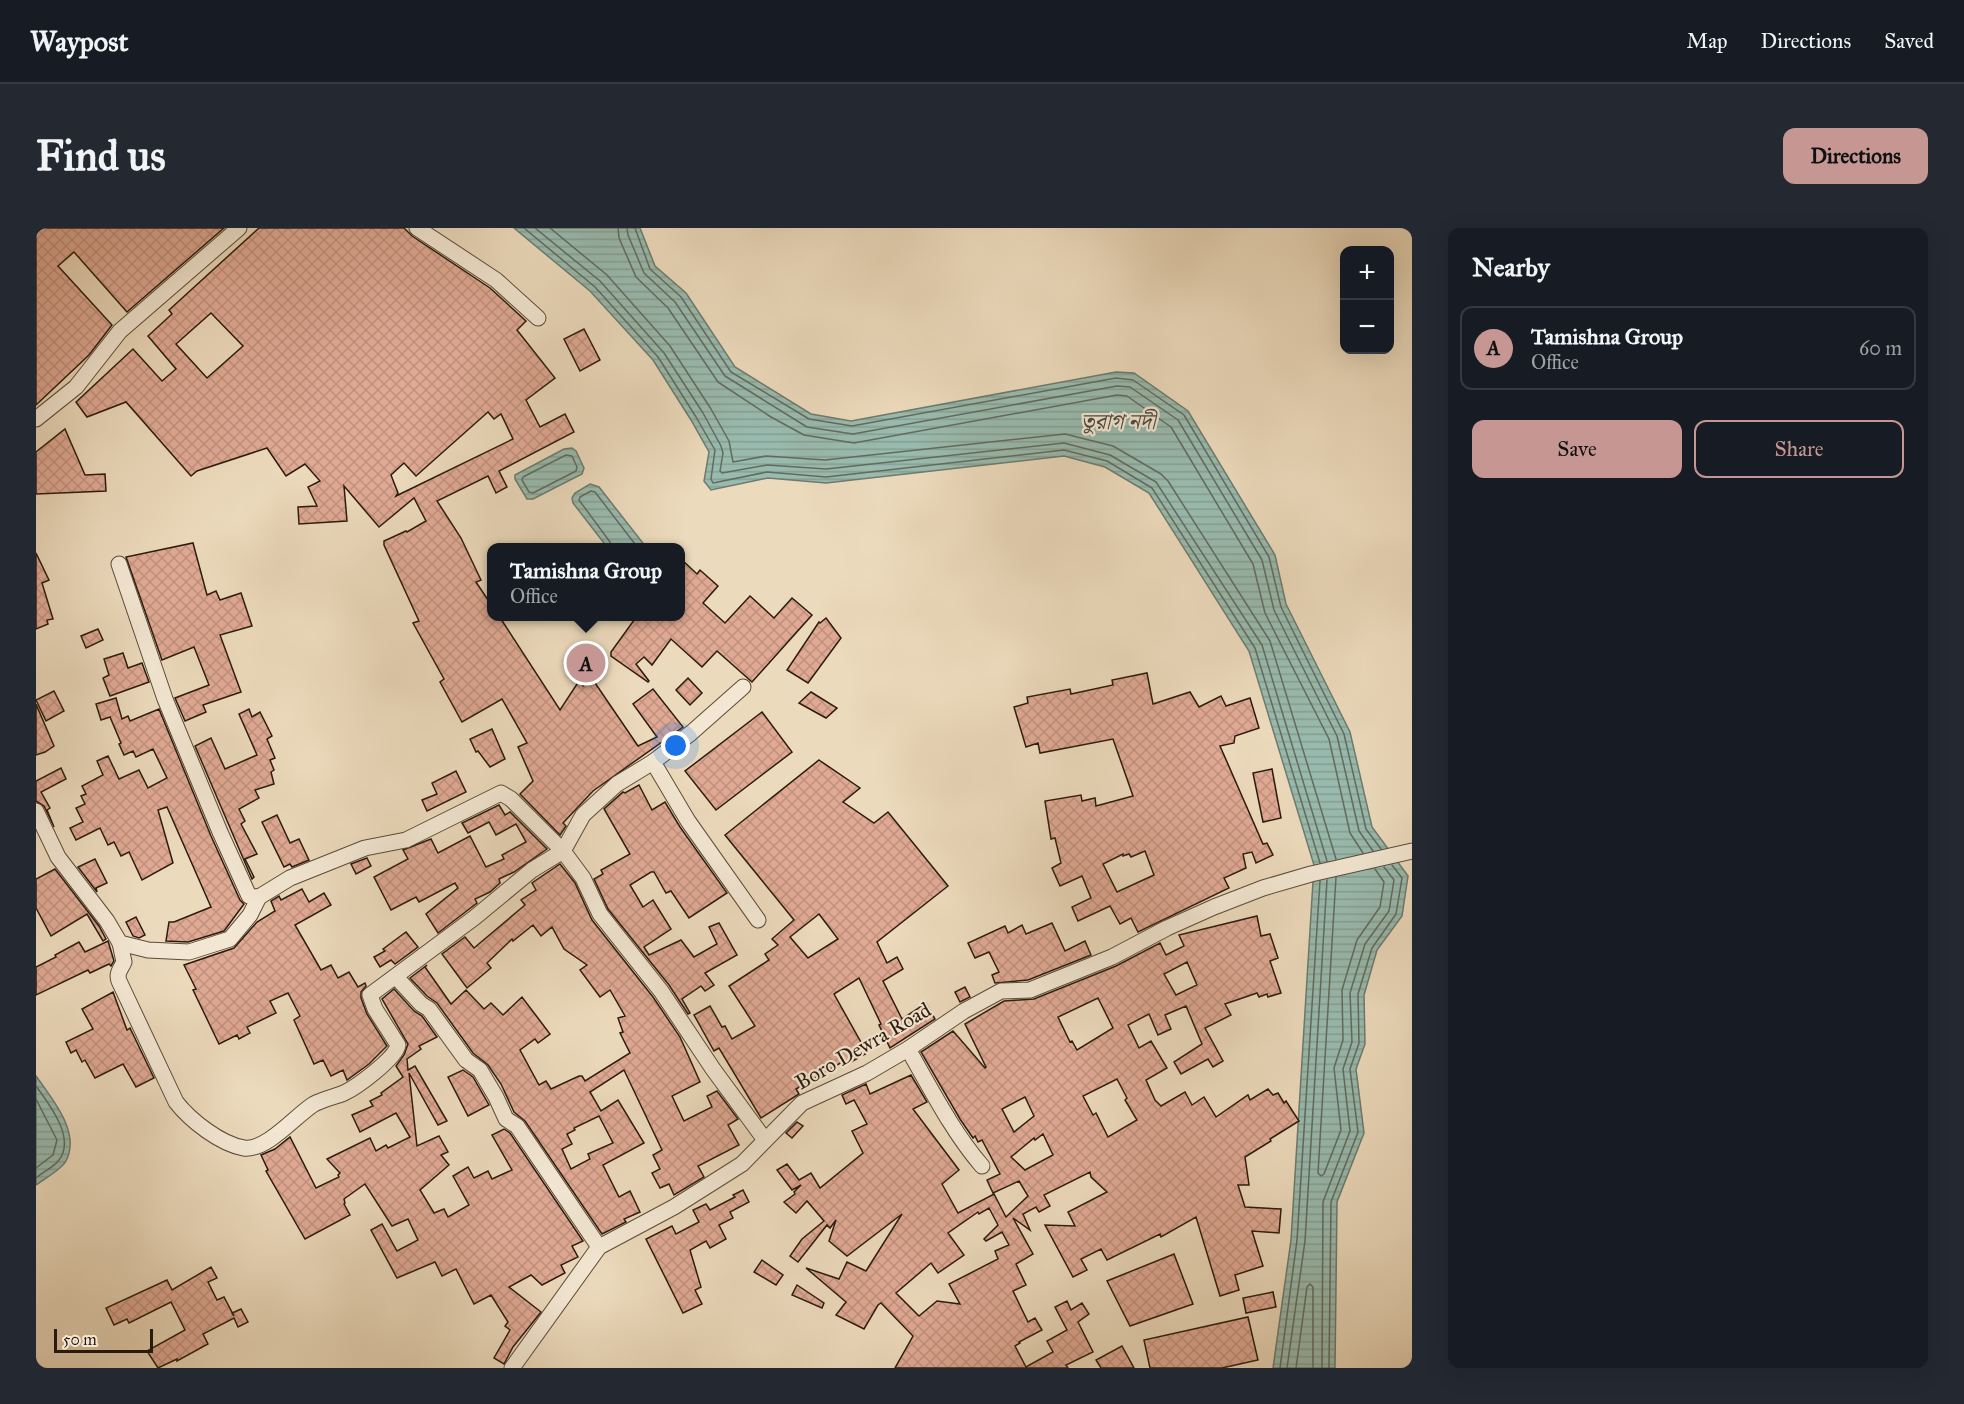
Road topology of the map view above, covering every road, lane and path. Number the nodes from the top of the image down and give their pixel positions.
1 (239, 228) edge
2 (417, 228) edge
3 (538, 318) dead end
4 (36, 418) edge
5 (119, 564) dead end
6 (743, 687) dead end
7 (653, 762) junction
8 (36, 811) edge
9 (563, 851) junction
10 (1412, 851) edge
11 (259, 897) junction
12 (758, 920) dead end
13 (120, 943) junction
14 (396, 977) junction
15 (908, 1049) junction
16 (765, 1140) junction
17 (982, 1166) dead end
18 (599, 1247) junction
19 (512, 1368) edge

1 - 4 street
2 - 3 street
5 - 11 street
6 - 7 street
7 - 9 street
7 - 12 street
8 - 13 street
9 - 11 street
9 - 14 street
9 - 16 street
10 - 15 street, Boro Dewra Road
11 - 13 street
13 - 14 street
14 - 18 street
15 - 16 street, Boro Dewra Road
15 - 17 street
16 - 18 street, Boro Dewra Road
18 - 19 street, Boro Dewra Road

